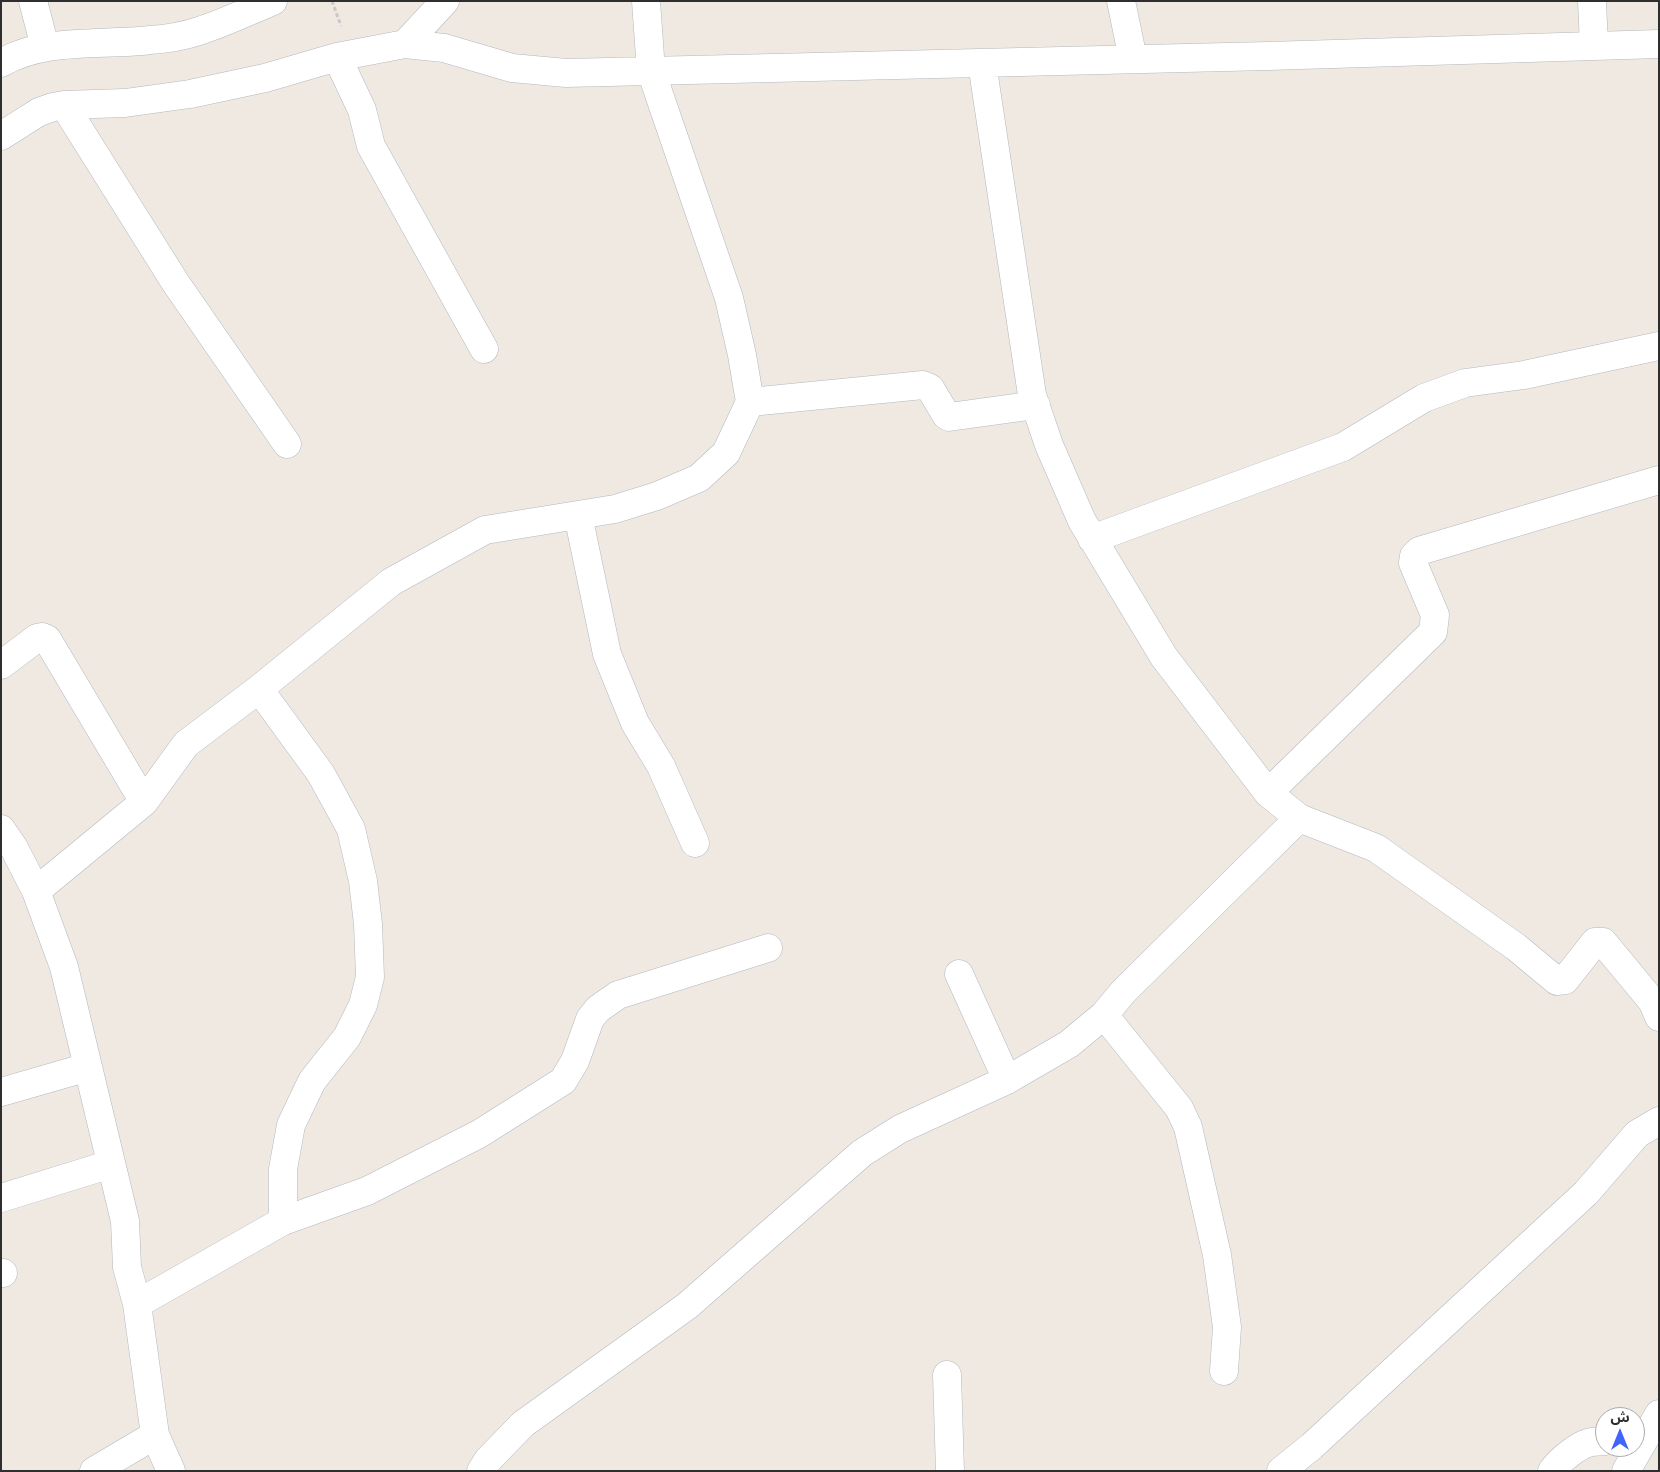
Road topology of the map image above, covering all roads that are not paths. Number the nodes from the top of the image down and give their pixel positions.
1 (33, 1) edge
2 (273, 1) edge
3 (445, 1) edge
4 (646, 1) edge
5 (1121, 1) edge
6 (1592, 1) edge
7 (405, 44) junction
8 (1659, 44) edge
9 (1594, 46) junction
10 (45, 47) junction
11 (337, 57) junction
12 (1133, 59) junction
13 (1, 63) edge
14 (982, 63) junction
15 (651, 71) junction
16 (64, 105) junction
17 (1, 136) edge
18 (1659, 346) edge
19 (484, 349) dead end
20 (750, 402) junction
21 (1036, 405) junction
22 (287, 444) dead end
23 (1659, 480) edge
24 (578, 515) junction
25 (1092, 538) junction
26 (1, 666) edge
27 (259, 690) junction
28 (1268, 793) junction
29 (144, 802) junction
30 (1299, 818) junction
31 (1, 829) edge
32 (695, 842) dead end
33 (36, 891) junction
34 (768, 948) dead end
35 (959, 974) dead end
36 (1104, 1015) junction
37 (1659, 1017) edge
38 (88, 1067) junction
39 (1007, 1080) junction
40 (1, 1092) edge
41 (1659, 1121) edge
42 (111, 1164) junction
43 (1, 1198) edge
44 (283, 1221) junction
45 (137, 1304) junction
46 (1224, 1371) dead end
47 (948, 1375) dead end
48 (1646, 1429) edge
49 (155, 1434) junction
50 (1595, 1442) edge
51 (94, 1471) edge
52 (171, 1471) edge
53 (481, 1471) edge
54 (950, 1471) edge
55 (1281, 1471) edge
56 (1552, 1471) edge
57 (1626, 1471) edge

1 - 10 street
2 - 10 street
3 - 7 street
4 - 15 street
5 - 12 street
6 - 9 street
7 - 11 street
7 - 15 street
8 - 9 street
9 - 12 street
10 - 13 street
11 - 16 street
11 - 19 street
12 - 14 street
14 - 15 street
14 - 21 street
15 - 20 street
16 - 17 street
16 - 22 street
18 - 25 street
20 - 21 street
20 - 24 street
21 - 25 street
23 - 28 street
24 - 27 street
24 - 32 street
25 - 28 street
26 - 29 street
27 - 29 street
27 - 44 street
28 - 30 street
29 - 33 street
30 - 36 street
30 - 37 street
31 - 33 street
33 - 38 street
34 - 44 street
35 - 39 street
36 - 39 street
36 - 46 street
38 - 40 street
38 - 42 street
39 - 53 street
41 - 55 street
42 - 43 street
42 - 45 street
44 - 45 street
45 - 49 street
47 - 54 street
48 - 57 street
49 - 51 street
49 - 52 street
50 - 56 street

